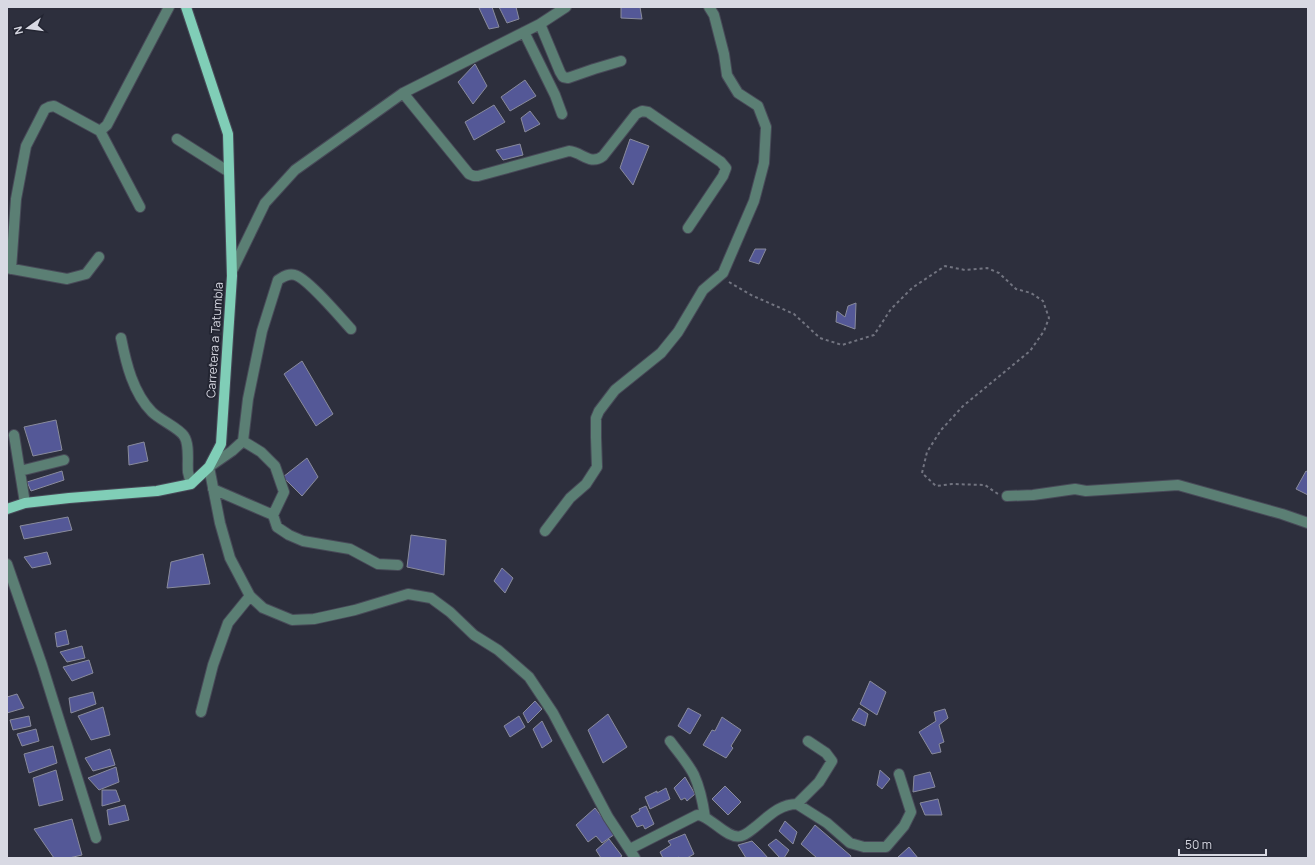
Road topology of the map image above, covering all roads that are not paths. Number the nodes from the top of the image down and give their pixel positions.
1 (169, 7) edge
2 (186, 7) edge
3 (566, 7) edge
4 (709, 7) edge
5 (540, 24) junction
6 (524, 32) junction
7 (621, 61) dead end
8 (403, 93) junction
9 (562, 114) dead end
10 (100, 131) junction
11 (177, 139) dead end
12 (229, 172) junction
13 (140, 208) dead end
14 (688, 228) dead end
15 (98, 257) dead end
16 (9, 268) edge
17 (232, 270) junction
18 (351, 329) dead end
19 (121, 338) dead end
20 (14, 435) dead end
21 (243, 441) junction
22 (64, 460) dead end
23 (209, 467) junction
24 (20, 471) junction
25 (191, 484) junction
26 (213, 489) junction
27 (1007, 496) road end
28 (25, 503) junction
29 (7, 509) edge
30 (273, 515) junction
31 (1308, 523) edge
32 (545, 531) dead end
33 (7, 564) edge
34 (398, 565) dead end
35 (250, 596) junction
36 (201, 712) dead end
37 (670, 741) dead end
38 (808, 741) dead end
39 (899, 774) dead end
40 (797, 804) junction
41 (705, 817) junction
42 (96, 838) dead end
43 (630, 849) junction
44 (636, 858) edge

1 - 10 street
2 - 12 main road, Carretera a Tatumbla
3 - 5 street
4 - 32 street
5 - 6 street
5 - 7 street
6 - 8 street
6 - 9 street
8 - 14 street
8 - 17 street
10 - 13 street
10 - 16 street
11 - 12 street
12 - 17 main road, Carretera a Tatumbla
15 - 16 street
17 - 23 main road, Carretera a Tatumbla
18 - 21 street
19 - 25 street
20 - 24 street
21 - 23 street
21 - 30 street
22 - 24 street
23 - 25 main road, Carretera a Tatumbla
23 - 26 street
24 - 28 street
25 - 28 main road
26 - 30 street
26 - 35 street
27 - 31 street
28 - 29 main road
30 - 34 street
33 - 42 street
35 - 36 street
35 - 43 street
37 - 41 street
38 - 40 street
39 - 40 street
40 - 41 street
41 - 43 street
43 - 44 street

